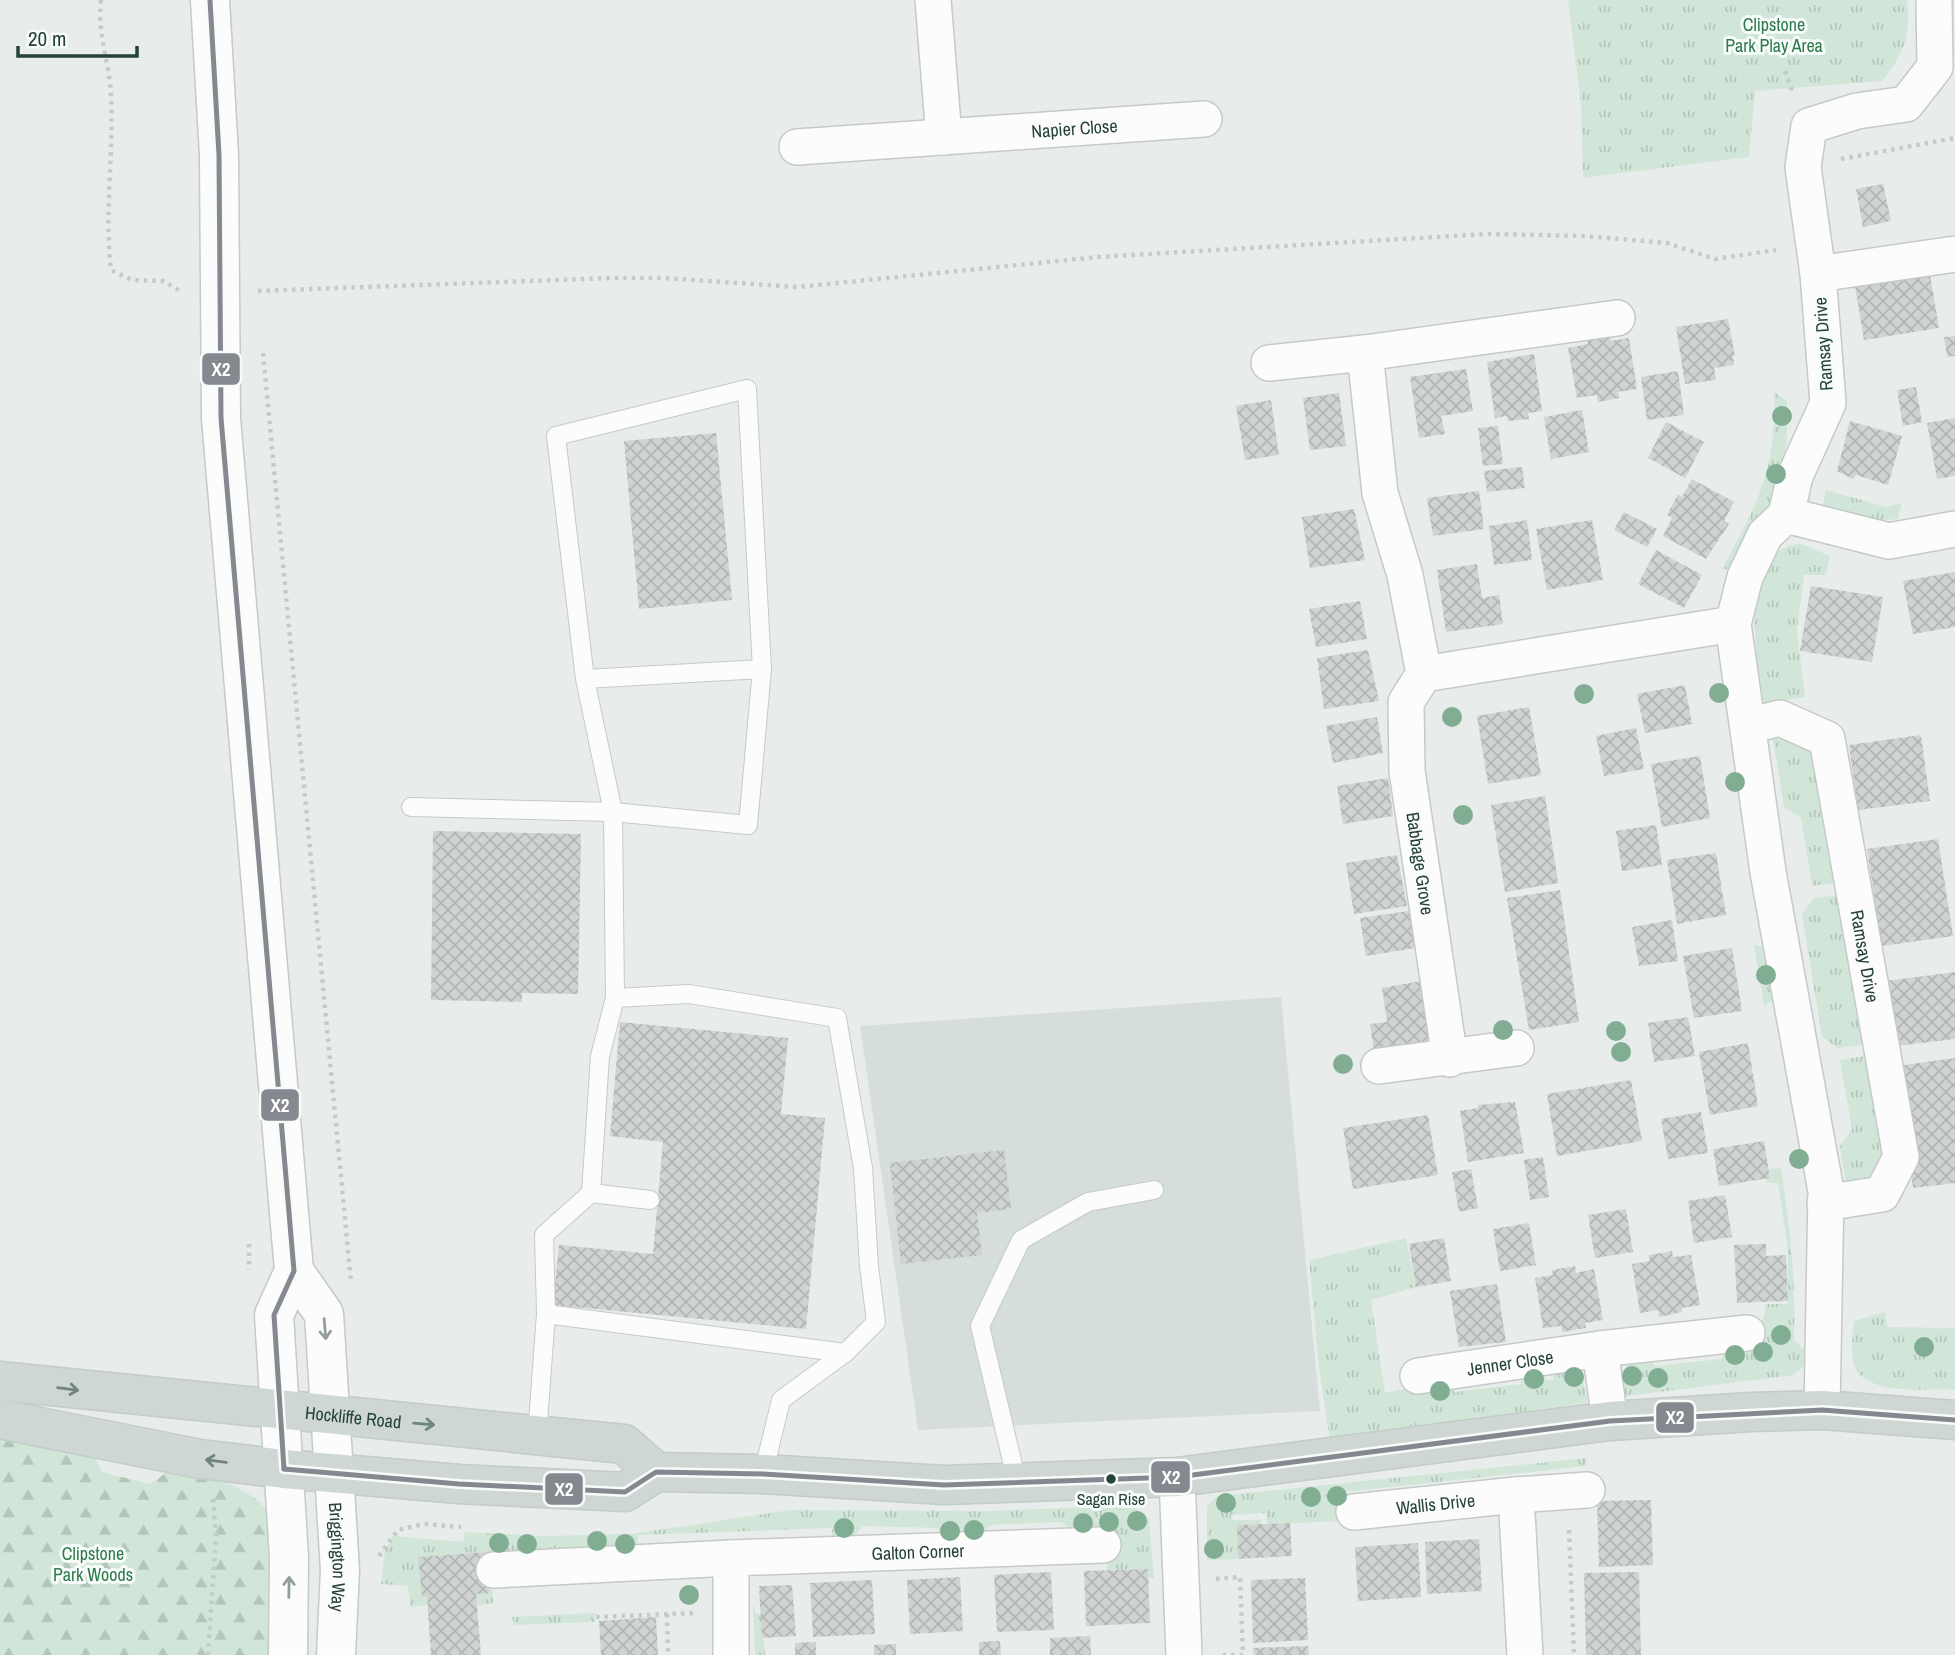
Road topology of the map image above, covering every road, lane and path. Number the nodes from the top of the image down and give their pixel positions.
1 (101, 0) edge
2 (210, 0) edge
3 (933, 0) edge
4 (1934, 0) edge
5 (1204, 119) dead end
6 (944, 137) junction
7 (1955, 138) edge
8 (797, 147) dead end
9 (1802, 167) junction
10 (1955, 254) edge
11 (1815, 259) junction
12 (192, 297) dead end
13 (259, 305) dead end
14 (1617, 318) dead end
15 (263, 346) dead end
16 (1365, 353) junction
17 (1269, 363) dead end
18 (1786, 514) junction
19 (1955, 528) edge
20 (1733, 624) junction
21 (762, 669) junction
22 (1424, 674) junction
23 (585, 678) junction
24 (1749, 726) junction
25 (411, 807) dead end
26 (613, 812) junction
27 (615, 998) junction
28 (1516, 1048) dead end
29 (1450, 1059) junction
30 (1379, 1066) dead end
31 (1154, 1190) dead end
32 (591, 1192) junction
33 (650, 1200) dead end
34 (1825, 1203) junction
35 (294, 1271) junction
36 (351, 1288) dead end
37 (546, 1314) junction
38 (1747, 1333) dead end
39 (1601, 1349) junction
40 (845, 1353) junction
41 (1418, 1376) dead end
42 (0, 1381) edge
43 (1822, 1410) junction
44 (281, 1411) junction
45 (332, 1416) junction
46 (0, 1419) edge
47 (1955, 1420) edge
48 (1610, 1421) junction
49 (537, 1435) junction
50 (284, 1469) junction
51 (656, 1472) junction
52 (337, 1474) junction
53 (763, 1474) junction
54 (1177, 1477) junction
55 (1017, 1482) junction
56 (212, 1487) dead end
57 (1577, 1491) joint
58 (1516, 1495) junction
59 (1354, 1512) dead end
60 (454, 1527) dead end
61 (1103, 1545) dead end
62 (731, 1558) junction
63 (376, 1561) dead end
64 (494, 1570) dead end
65 (1214, 1579) dead end
66 (707, 1613) dead end
67 (667, 1614) junction
68 (596, 1617) dead end
69 (208, 1655) edge
70 (288, 1655) edge
71 (336, 1655) edge
72 (668, 1655) edge
73 (731, 1655) edge
74 (1184, 1655) edge
75 (1219, 1655) edge
76 (1243, 1655) edge
77 (1525, 1655) edge
78 (1574, 1655) edge

1 - 12 path
2 - 35 street
3 - 6 street
4 - 9 street, Ramsay Drive
5 - 6 street, Napier Close
6 - 8 street, Napier Close
7 - 9 path
9 - 11 street, Ramsay Drive
10 - 11 street, Ramsay Drive
11 - 13 path
11 - 18 street, Ramsay Drive
14 - 16 street
15 - 36 path
16 - 17 street
16 - 22 street
18 - 19 street
18 - 20 street, Ramsay Drive
20 - 22 street
20 - 24 street, Ramsay Drive
21 - 23 lane
21 - 23 lane
21 - 26 lane
22 - 29 street, Babbage Grove
23 - 26 lane
24 - 34 street, Ramsay Drive
24 - 34 street, Ramsay Drive
25 - 26 lane
26 - 27 lane
27 - 32 lane
27 - 40 lane
28 - 29 street
29 - 30 street
31 - 55 lane
32 - 33 lane
32 - 37 lane
34 - 43 street, Ramsay Drive
35 - 44 street
35 -> 45 street, Briggington Way
37 - 40 lane
37 - 49 lane
38 - 39 street, Jenner Close
39 - 41 street, Jenner Close
39 - 48 street
40 - 53 lane
42 -> 44 main road, Hockliffe Road
43 - 47 main road
43 - 48 main road
44 - 45 main road, Hockliffe Road
44 - 50 street
45 -> 49 main road, Hockliffe Road
45 - 52 street, Briggington Way
50 -> 46 main road
48 - 54 main road
49 - 51 main road, Hockliffe Road
50 - 52 main road
70 -> 50 street
51 - 52 main road
51 - 53 main road
52 - 71 street, Briggington Way
53 - 55 main road
54 - 55 main road
54 - 74 street
56 - 69 path
57 - 58 street, Wallis Drive
57 - 78 path
58 - 59 street, Wallis Drive
58 - 77 street
60 - 63 path
61 - 62 street, Galton Corner
62 - 64 street, Galton Corner
62 - 73 street
65 - 76 path
66 - 67 path
67 - 68 path
67 - 72 path
75 - 76 path

